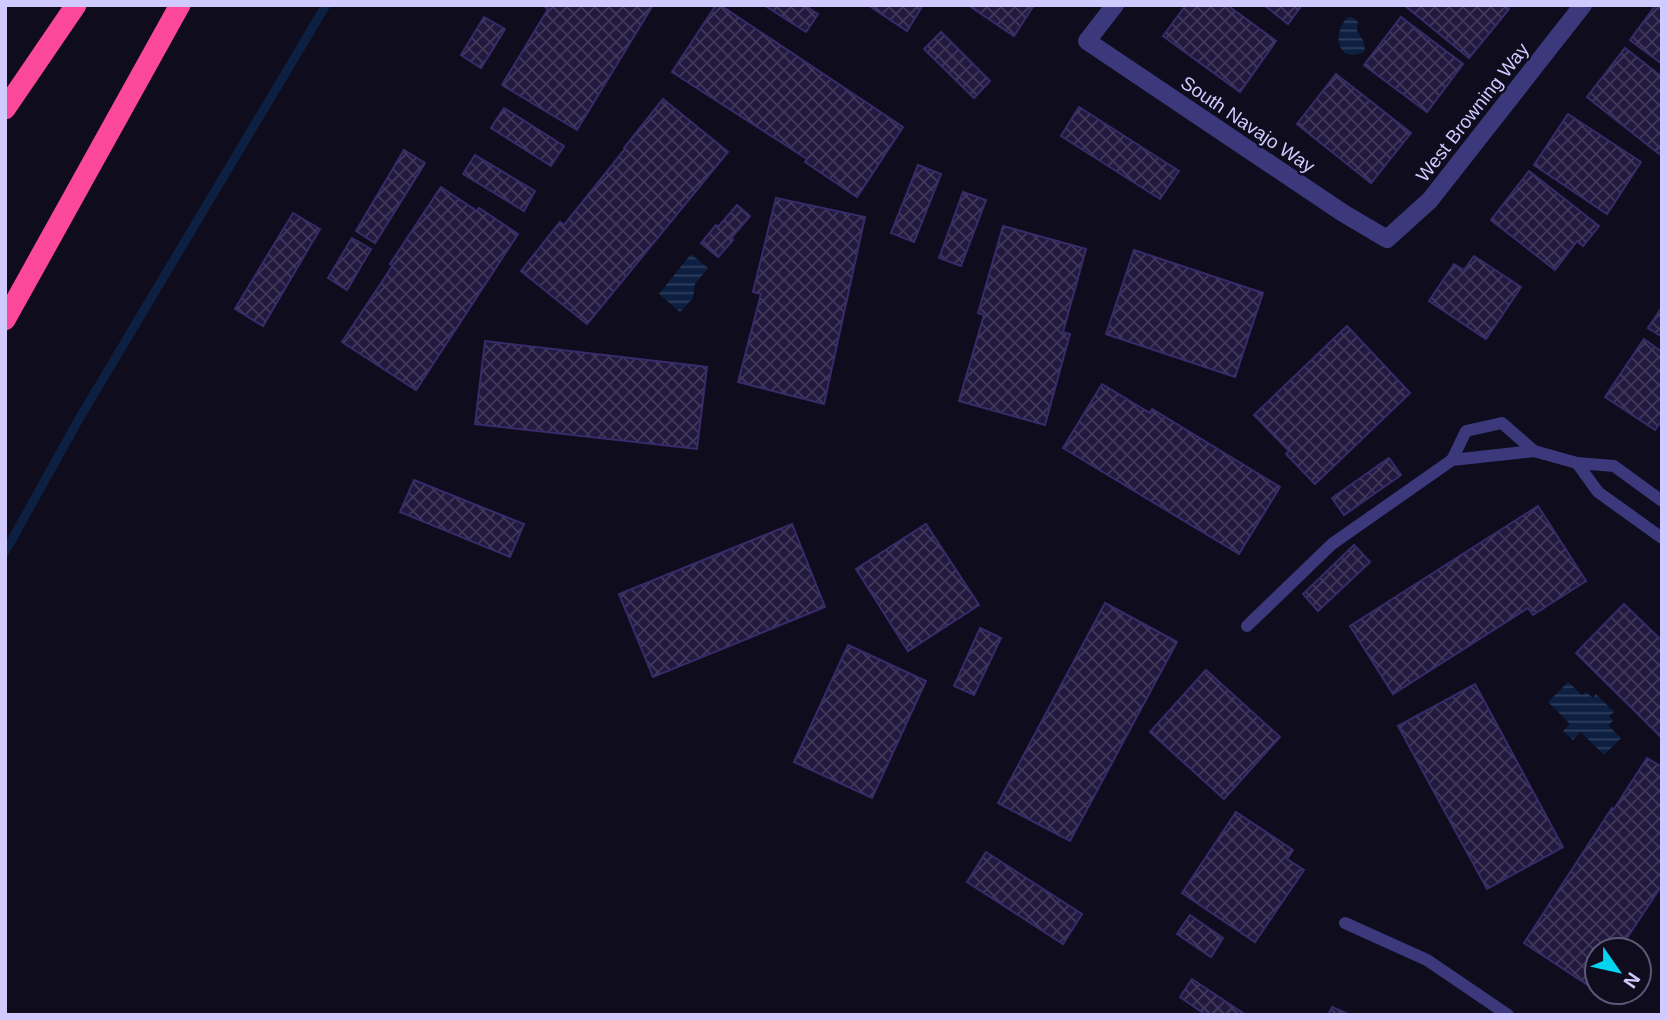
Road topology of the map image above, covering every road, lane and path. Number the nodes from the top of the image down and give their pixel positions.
1 (76, 5) edge
2 (180, 5) edge
3 (1115, 5) edge
4 (1583, 5) edge
5 (5, 109) edge
6 (1387, 239) joint
7 (5, 320) edge
8 (1534, 451) junction
9 (1452, 460) junction
10 (1577, 463) junction
11 (1662, 501) edge
12 (1662, 538) edge
13 (1247, 626) dead end
14 (1345, 923) dead end
15 (1508, 1015) edge

1 - 5 highway
2 - 7 highway
3 - 6 street, South Navajo Way
4 - 6 street, West Browning Way
8 - 9 lane
8 - 9 lane
8 - 10 lane
9 - 13 lane
10 - 11 lane
10 - 12 lane
14 - 15 lane

